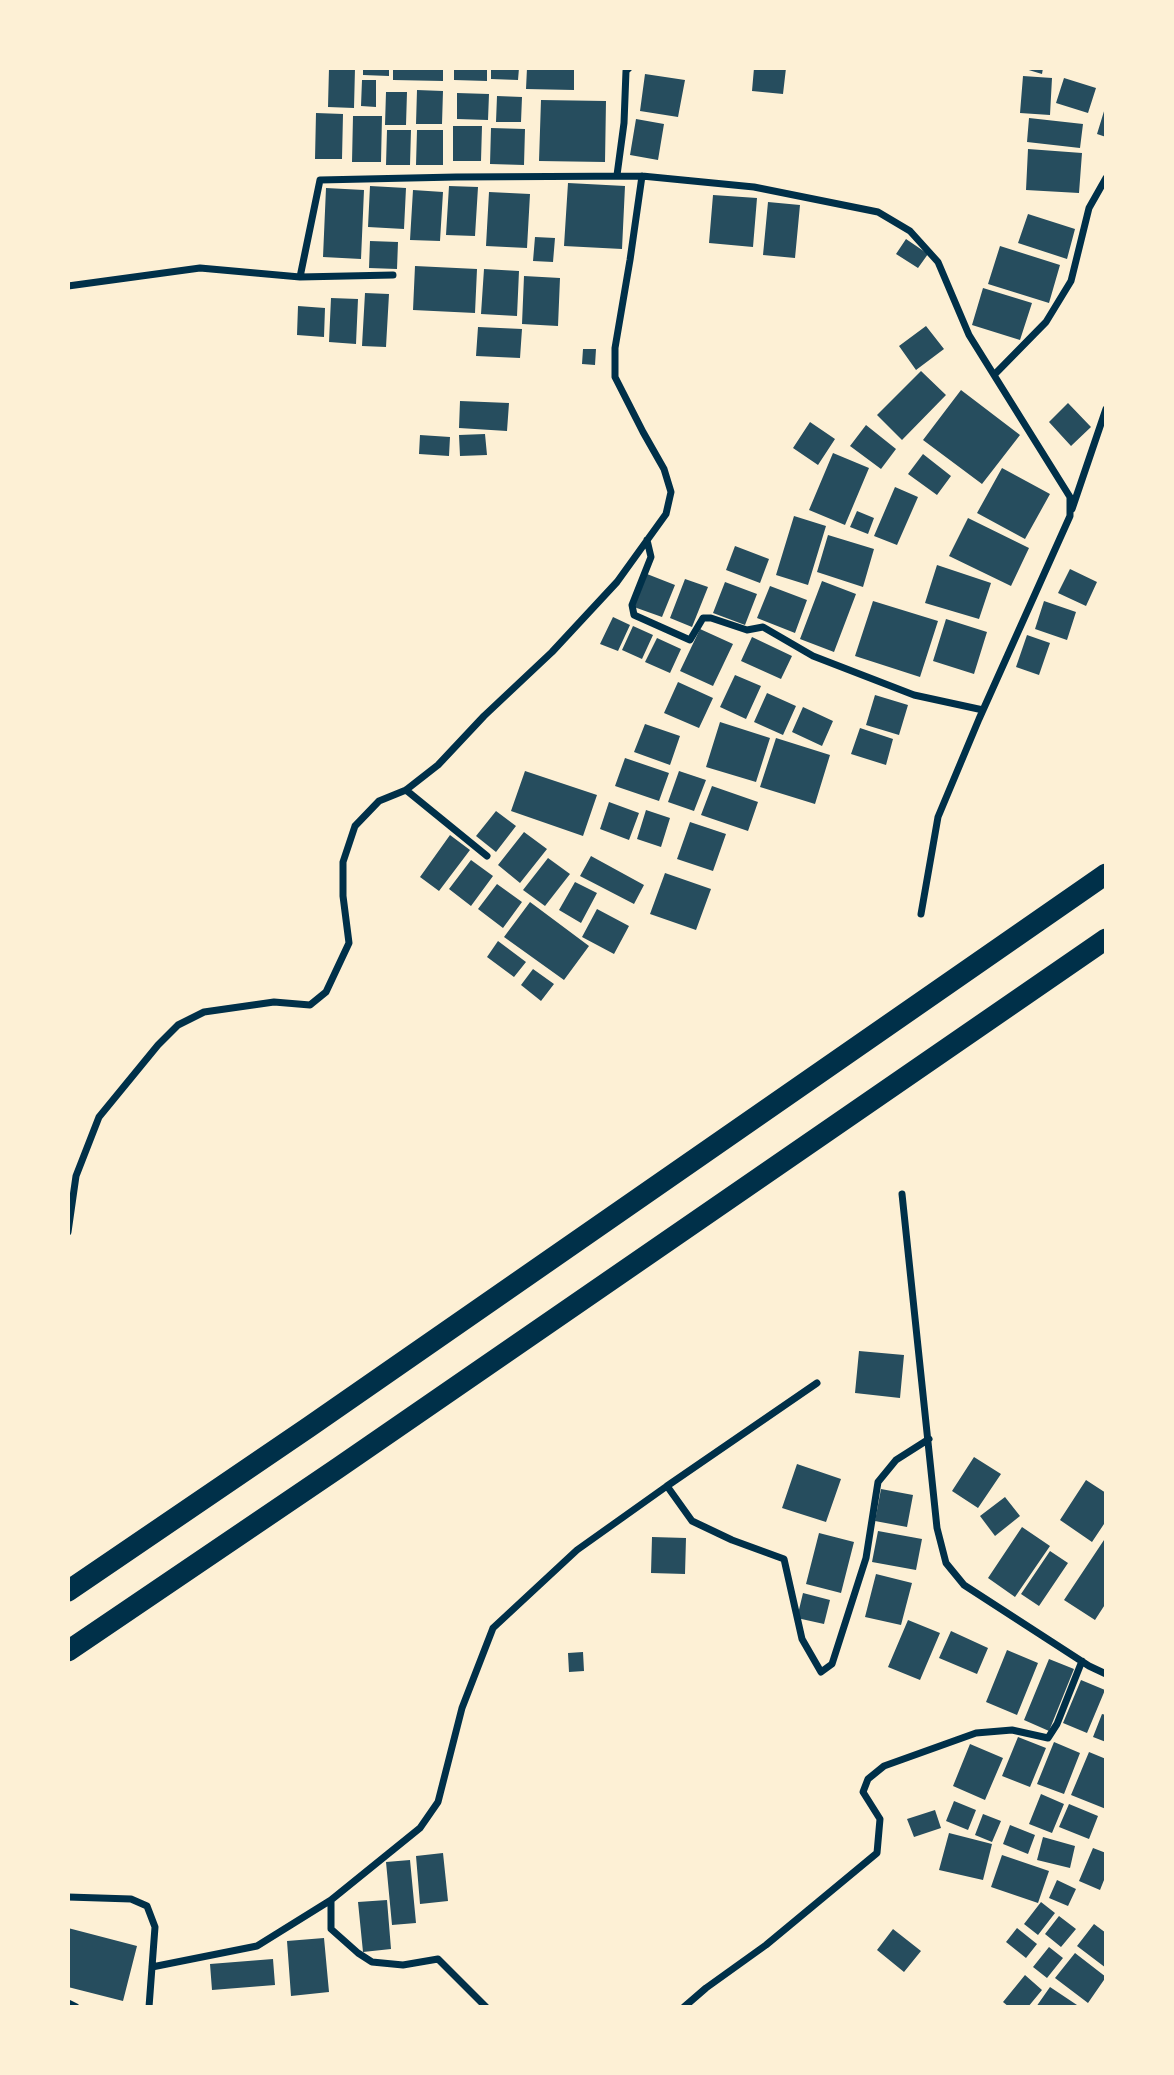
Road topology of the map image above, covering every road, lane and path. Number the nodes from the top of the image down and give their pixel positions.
1 (629, 68) edge
2 (617, 175) junction
3 (642, 176) junction
4 (1106, 178) edge
5 (393, 275) dead end
6 (300, 277) junction
7 (68, 286) edge
8 (995, 374) junction
9 (1106, 409) edge
10 (1070, 516) junction
11 (647, 540) junction
12 (982, 710) junction
13 (406, 790) junction
14 (486, 856) dead end
15 (1106, 874) edge
16 (921, 914) dead end
17 (1106, 939) edge
18 (902, 1194) dead end
19 (68, 1232) edge
20 (817, 1383) dead end
21 (929, 1439) junction
22 (667, 1486) junction
23 (68, 1591) edge
24 (68, 1651) edge
25 (1082, 1661) junction
26 (1106, 1674) edge
27 (68, 1896) edge
28 (331, 1899) junction
29 (152, 1967) junction
30 (68, 2003) edge
31 (76, 2007) edge
32 (149, 2007) edge
33 (486, 2007) edge
34 (684, 2007) edge

1 - 2 street
2 - 3 street
2 - 6 street
3 - 8 street
3 - 11 street
4 - 8 street
5 - 6 street
6 - 7 street
8 - 10 street
9 - 10 street
10 - 12 street
11 - 12 street
11 - 13 street
12 - 16 street
13 - 14 street
13 - 19 street
15 - 23 highway
17 - 24 highway
18 - 21 street
20 - 22 street
21 - 22 street
21 - 25 street
22 - 28 street
25 - 26 street
25 - 34 street
27 - 29 street
28 - 29 street
28 - 33 street
29 - 32 street
30 - 31 street

